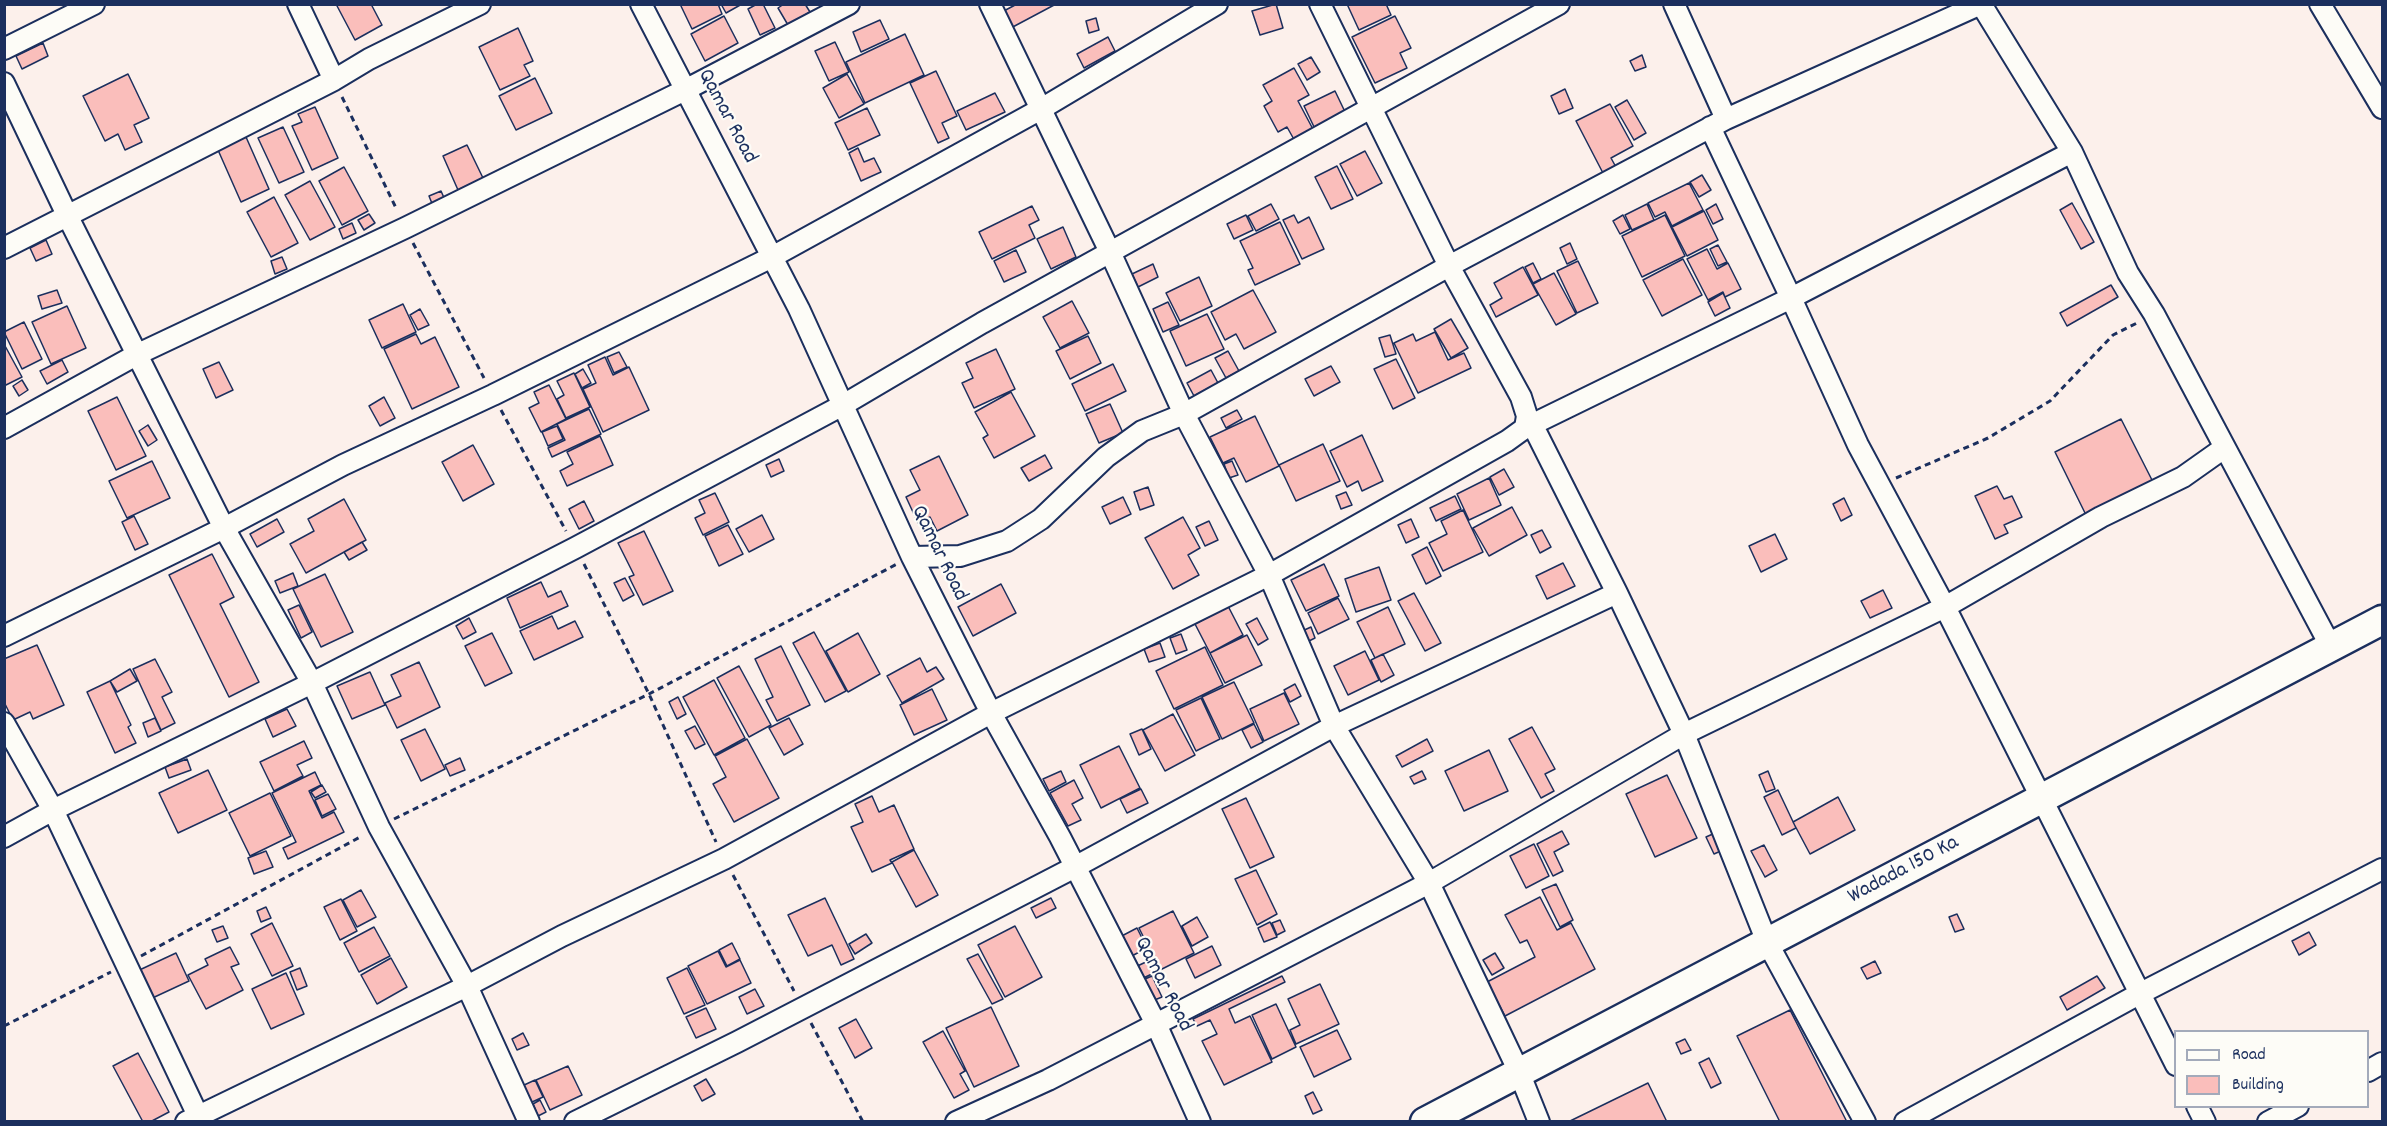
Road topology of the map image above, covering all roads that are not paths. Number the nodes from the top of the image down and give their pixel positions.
1 (94, 4) edge
2 (298, 4) edge
3 (480, 4) edge
4 (640, 4) edge
5 (849, 4) edge
6 (990, 4) edge
7 (1217, 4) edge
8 (1320, 4) edge
9 (1559, 4) edge
10 (1674, 4) edge
11 (1981, 5) edge
12 (2321, 5) edge
13 (4, 49) edge
14 (334, 80) junction
15 (4, 82) edge
16 (685, 90) junction
17 (1372, 108) junction
18 (2382, 108) edge
19 (1041, 109) junction
20 (1718, 123) junction
21 (2072, 152) junction
22 (68, 217) junction
23 (4, 248) edge
24 (1110, 252) junction
25 (772, 257) junction
26 (1449, 266) junction
27 (1791, 298) junction
28 (138, 354) junction
29 (843, 405) junction
30 (1184, 414) junction
31 (1529, 426) junction
32 (4, 428) edge
33 (2224, 448) junction
34 (224, 528) junction
35 (912, 557) junction
36 (1269, 575) junction
37 (1617, 593) junction
38 (1946, 608) junction
39 (2382, 620) edge
40 (4, 636) edge
41 (2331, 647) junction
42 (312, 683) junction
43 (991, 713) junction
44 (4, 723) edge
45 (1334, 726) junction
46 (1684, 734) junction
47 (2042, 798) junction
48 (53, 810) junction
49 (4, 837) edge
50 (1075, 867) junction
51 (2382, 869) edge
52 (1429, 883) junction
53 (1767, 942) junction
54 (467, 986) junction
55 (2139, 994) junction
56 (1156, 1024) junction
57 (2174, 1063) edge
58 (1518, 1072) junction
59 (2198, 1108) edge
60 (2296, 1108) edge
61 (195, 1120) edge
62 (529, 1122) edge
63 (575, 1122) edge
64 (956, 1122) edge
65 (1200, 1122) edge
66 (1425, 1122) edge
67 (1539, 1122) edge
68 (1865, 1122) edge
69 (1905, 1122) edge
70 (2205, 1122) edge
71 (2268, 1122) edge

1 - 13 street
2 - 14 street
3 - 14 street
4 - 16 street, Qamar Road
5 - 16 street
6 - 19 street
7 - 19 street
8 - 17 street
9 - 17 street
10 - 20 street
11 - 20 street
11 - 21 street
12 - 18 street
14 - 22 street
15 - 22 street
16 - 25 street, Qamar Road
16 - 28 street
17 - 24 street
17 - 26 street
19 - 24 street
19 - 25 street
20 - 26 street
20 - 27 street
21 - 27 street
21 - 33 street
22 - 23 street
22 - 28 street
24 - 29 street
24 - 30 street
25 - 29 street, Qamar Road
25 - 34 street
26 - 30 street
26 - 31 street
27 - 31 street
27 - 38 street
28 - 32 street
28 - 34 street
29 - 35 street, Qamar Road
29 - 42 street
30 - 35 street
30 - 36 street
31 - 36 street
31 - 37 street
33 - 38 street
33 - 41 street
34 - 40 street
34 - 42 street
35 - 43 street, Qamar Road
36 - 43 street
36 - 45 street
37 - 45 street
37 - 46 street
38 - 46 street
38 - 47 street
39 - 41 street, Wadada 150 Ka
41 - 47 street, Wadada 150 Ka
42 - 48 street
42 - 54 street
43 - 50 street, Qamar Road
43 - 54 street
44 - 48 street
45 - 50 street
45 - 52 street
46 - 52 street
46 - 53 street
47 - 53 street, Wadada 150 Ka
47 - 55 street
48 - 49 street
48 - 61 street
50 - 56 street, Qamar Road
50 - 63 street
51 - 55 street
52 - 56 street
52 - 58 street
53 - 58 street, Wadada 150 Ka
53 - 68 street
54 - 61 street
54 - 62 street
55 - 57 street
55 - 69 street
56 - 64 street
56 - 65 street, Qamar Road
58 - 66 street, Wadada 150 Ka
58 - 67 street
59 - 70 street
60 - 71 street

